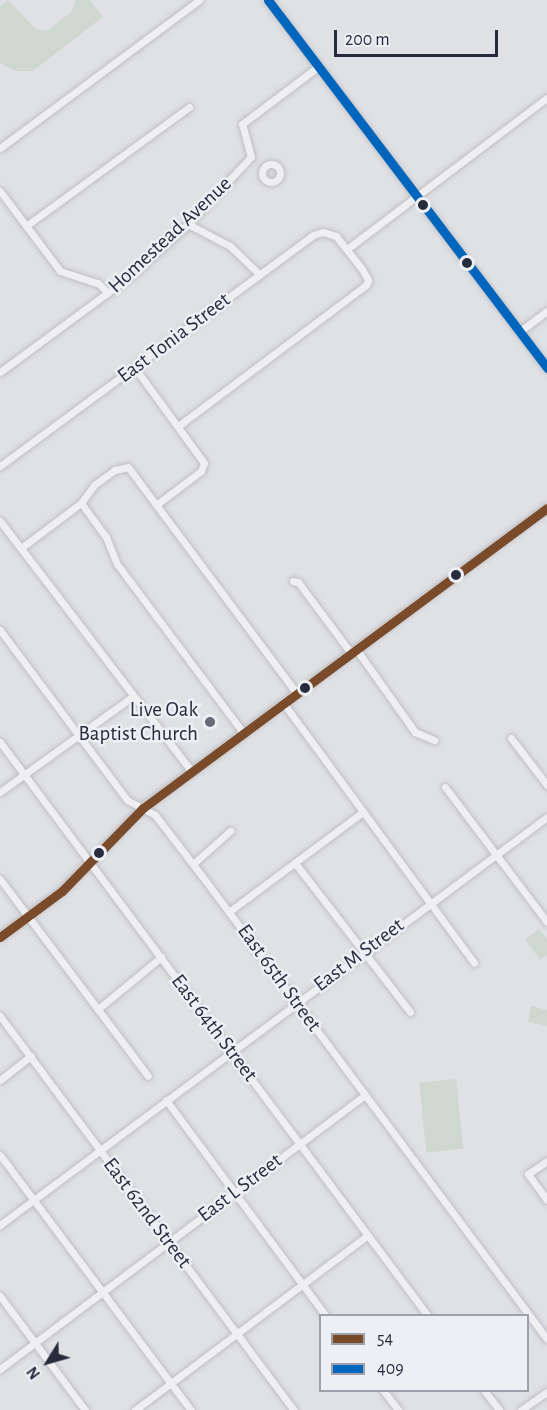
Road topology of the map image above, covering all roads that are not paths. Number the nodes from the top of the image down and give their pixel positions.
1 (199, 0) edge
2 (268, 0) edge
3 (319, 66) junction
4 (547, 98) edge
5 (189, 107) dead end
6 (0, 148) edge
7 (249, 161) junction
8 (263, 169) dead end
9 (0, 191) edge
10 (418, 197) junction
11 (188, 224) junction
12 (26, 226) junction
13 (347, 249) junction
14 (259, 274) junction
15 (108, 292) junction
16 (547, 311) edge
17 (519, 332) junction
18 (546, 366) edge
19 (135, 368) junction
20 (0, 372) edge
21 (178, 426) junction
22 (0, 466) edge
23 (81, 503) junction
24 (156, 505) junction
25 (547, 508) edge
26 (0, 521) edge
27 (21, 548) junction
28 (293, 581) dead end
29 (0, 630) edge
30 (354, 651) junction
31 (297, 694) junction
32 (133, 696) junction
33 (284, 704) junction
34 (77, 733) junction
35 (243, 734) junction
36 (511, 738) dead end
37 (434, 740) dead end
38 (0, 741) edge
39 (191, 771) junction
40 (24, 774) junction
41 (547, 785) edge
42 (445, 788) dead end
43 (0, 792) edge
44 (143, 808) junction
45 (363, 812) junction
46 (547, 817) edge
47 (230, 831) dead end
48 (496, 853) junction
49 (90, 863) junction
50 (296, 863) junction
51 (193, 864) junction
52 (0, 879) edge
53 (429, 902) junction
54 (230, 911) junction
55 (28, 917) junction
56 (547, 922) edge
57 (0, 938) edge
58 (363, 952) junction
59 (161, 957) junction
60 (474, 963) dead end
61 (296, 1003) junction
62 (98, 1009) junction
63 (410, 1012) dead end
64 (0, 1016) edge
65 (231, 1052) junction
66 (30, 1056) junction
67 (148, 1076) dead end
68 (0, 1080) edge
69 (365, 1095) junction
70 (166, 1100) junction
71 (299, 1143) junction
72 (100, 1150) junction
73 (0, 1155) edge
74 (547, 1161) edge
75 (235, 1191) junction
76 (34, 1200) junction
77 (547, 1200) edge
78 (0, 1225) edge
79 (368, 1235) junction
80 (168, 1242) junction
81 (303, 1284) junction
82 (103, 1291) junction
83 (0, 1296) edge
84 (325, 1314) edge
85 (427, 1314) edge
86 (528, 1314) edge
87 (529, 1315) edge
88 (237, 1333) junction
89 (547, 1339) edge
90 (34, 1342) junction
91 (0, 1369) edge
92 (171, 1383) junction
93 (384, 1392) edge
94 (486, 1392) edge
95 (547, 1392) edge
96 (85, 1410) edge
97 (135, 1410) edge
98 (191, 1410) edge
99 (294, 1410) edge
100 (398, 1410) edge
101 (499, 1410) edge
102 (521, 1410) edge

1 - 6 street
2 - 3 main road
3 - 7 street, Homestead Avenue
3 - 10 main road
4 - 10 street
5 - 12 street
7 - 8 street
7 - 11 street, Homestead Avenue
9 - 12 street
10 - 13 street
10 - 17 main road
11 - 14 street
11 - 15 street, Homestead Avenue
12 - 15 street
13 - 14 street, East Tonia Street
13 - 21 street
14 - 19 street, East Tonia Street
15 - 20 street, Homestead Avenue
16 - 17 street
17 - 18 main road
19 - 21 street
19 - 22 street, East Tonia Street
21 - 24 street
23 - 24 street
23 - 27 street
23 - 35 street
24 - 31 street
25 - 30 main road
26 - 27 street
27 - 32 street
28 - 30 street
29 - 34 street, East 65th Street
30 - 31 main road
30 - 37 street
31 - 33 main road
32 - 34 street
32 - 39 street
33 - 35 main road
33 - 45 street
34 - 40 street
34 - 44 street, East 65th Street
35 - 39 main road
36 - 41 street
38 - 40 street, East 64th Street
39 - 44 main road
40 - 43 street
40 - 49 street, East 64th Street
42 - 48 street
44 - 49 main road
44 - 51 street, East 65th Street
45 - 50 street
45 - 53 street
46 - 48 street, East M Street
47 - 51 street
48 - 53 street, East M Street
48 - 56 street
49 - 55 main road
49 - 59 street, East 64th Street
50 - 54 street
50 - 58 street
51 - 54 street, East 65th Street
52 - 55 street
53 - 58 street, East M Street
53 - 60 street
54 - 61 street, East 65th Street
55 - 57 main road
55 - 62 street
58 - 61 street, East M Street
58 - 63 street
59 - 62 street
59 - 65 street, East 64th Street
61 - 65 street, East M Street
61 - 69 street, East 65th Street
62 - 67 street
64 - 66 street, East 62nd Street
65 - 70 street, East M Street
65 - 71 street, East 64th Street
66 - 68 street
66 - 72 street, East 62nd Street
69 - 71 street, East L Street
69 - 86 street, East 65th Street
70 - 72 street, East M Street
70 - 75 street
71 - 75 street, East L Street
71 - 79 street, East 64th Street
72 - 76 street, East M Street
72 - 80 street, East 62nd Street
73 - 76 street
74 - 77 street
75 - 80 street, East L Street
75 - 81 street
76 - 78 street, East M Street
76 - 82 street
79 - 81 street
79 - 85 street, East 64th Street
80 - 82 street, East L Street
80 - 88 street, East 62nd Street
81 - 84 street
81 - 88 street
82 - 90 street, East L Street
82 - 92 street
83 - 90 street
87 - 89 street, East 65th Street
88 - 92 street
88 - 99 street, East 62nd Street
90 - 91 street, East L Street
90 - 96 street
92 - 97 street
92 - 98 street
93 - 100 street
94 - 101 street
95 - 102 street

